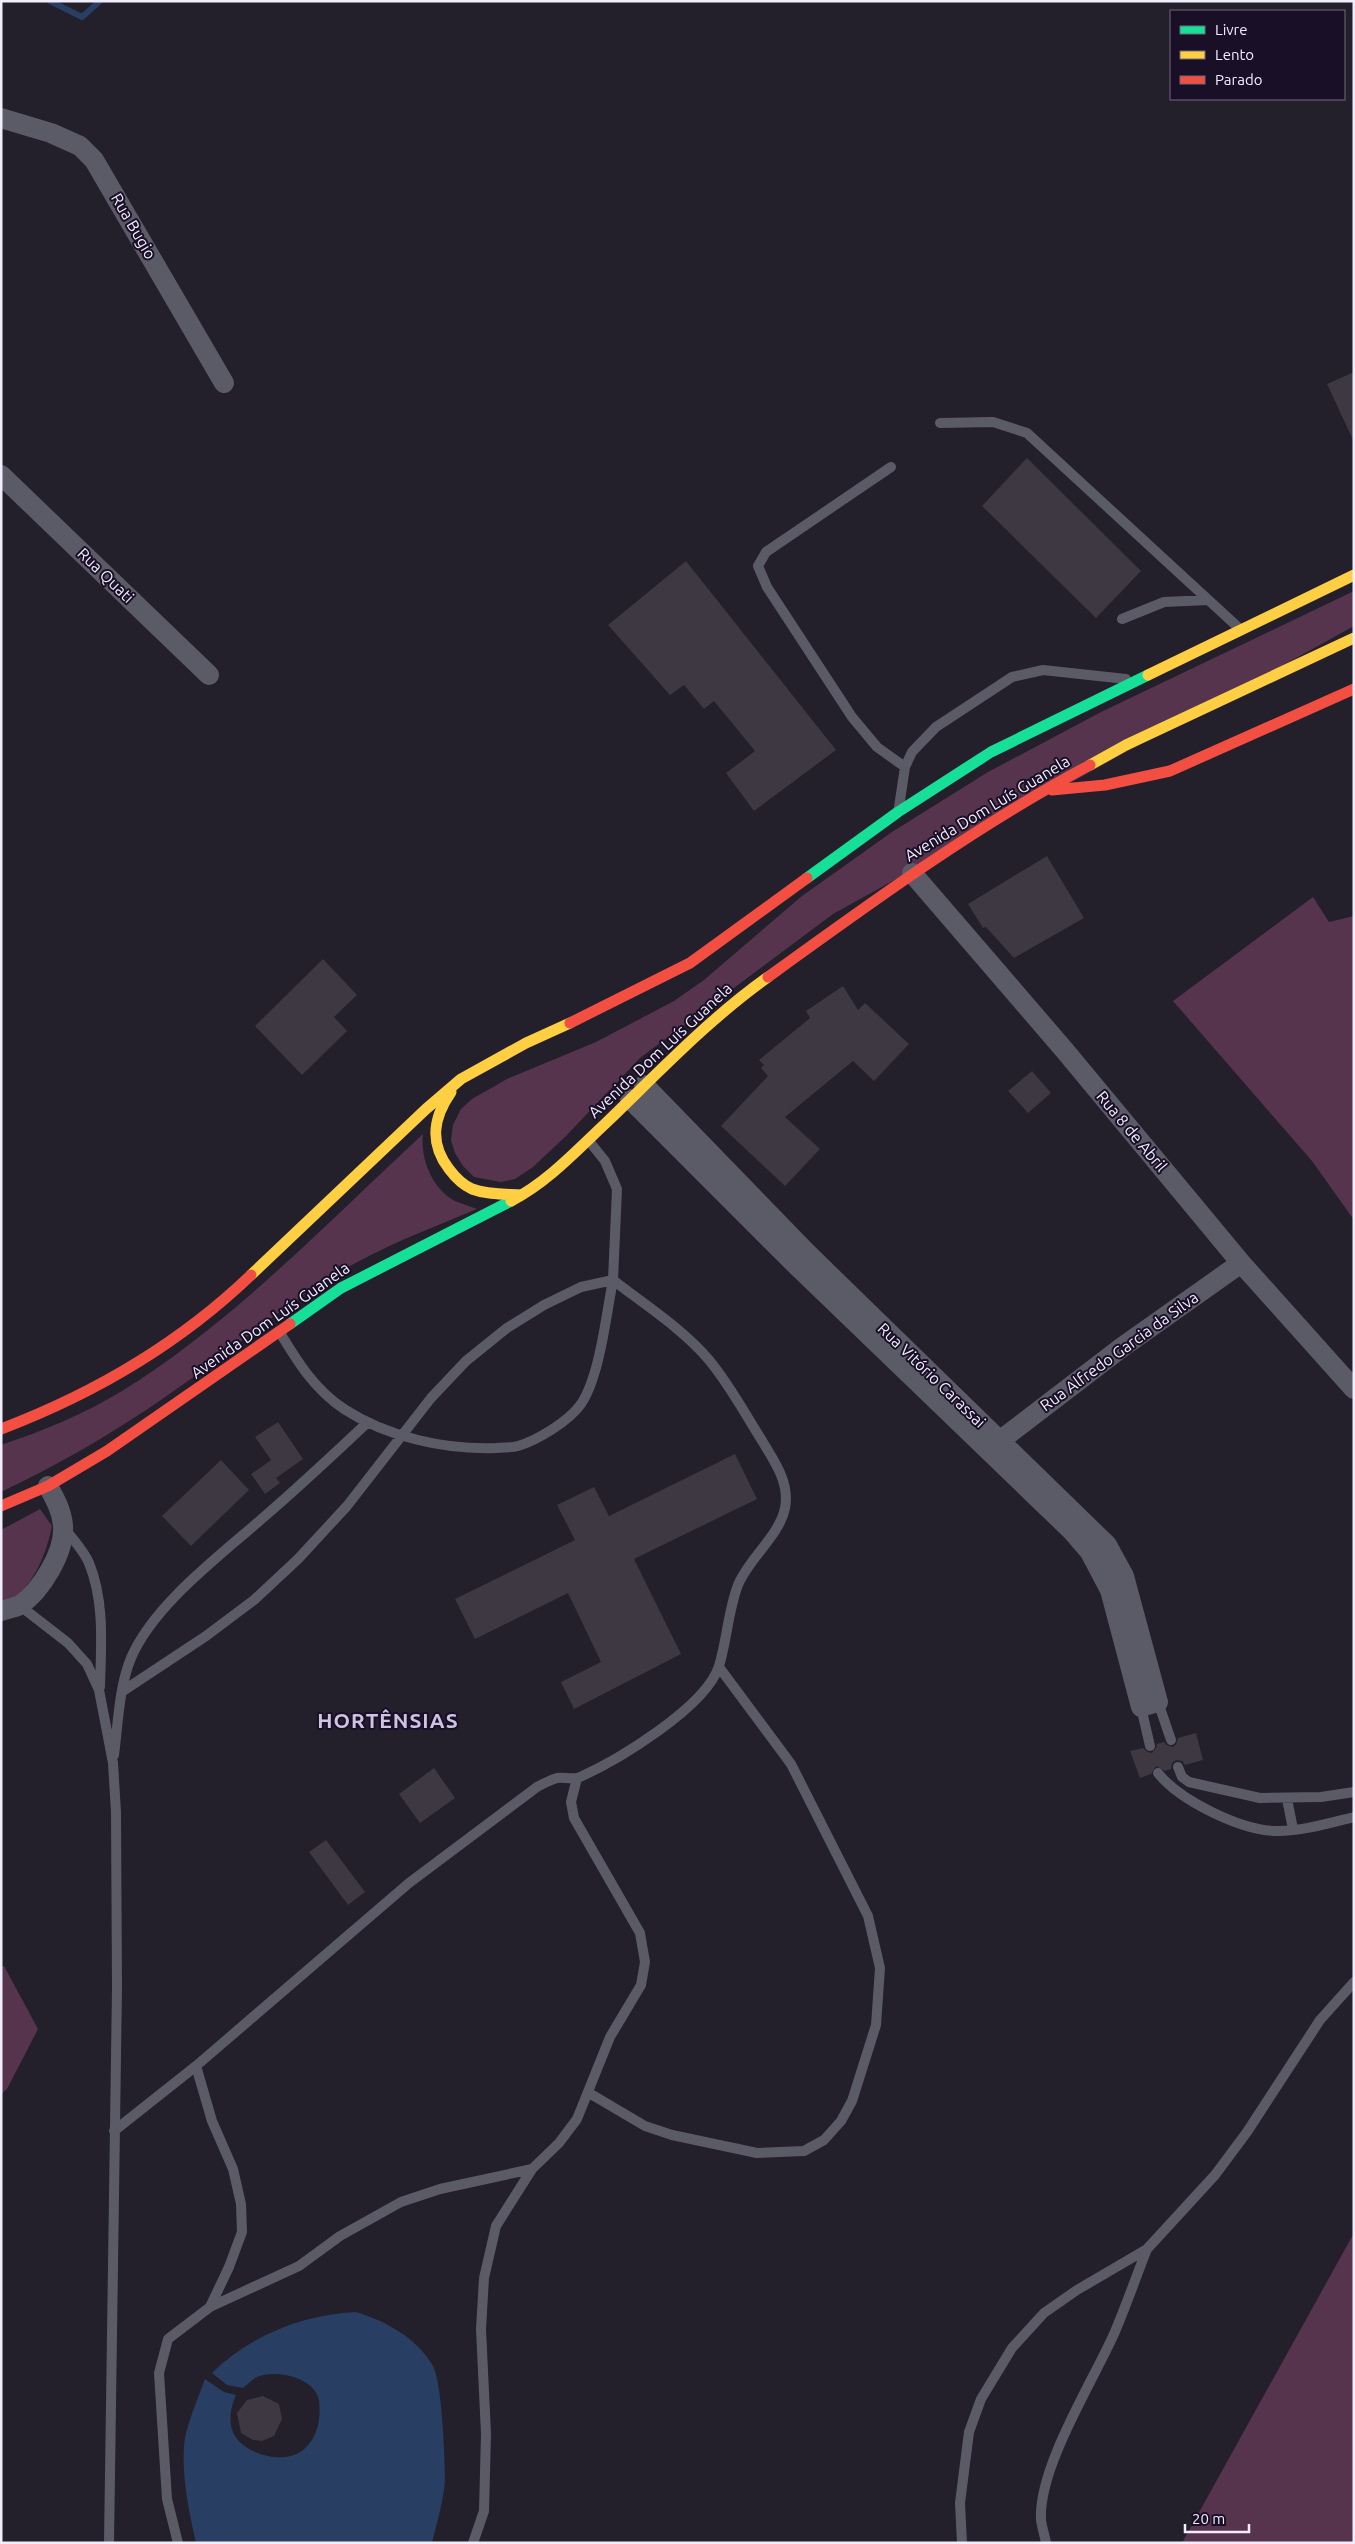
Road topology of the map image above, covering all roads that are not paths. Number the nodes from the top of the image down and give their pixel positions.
1 (1, 118) edge
2 (224, 383) dead end
3 (940, 423) dead end
4 (891, 467) dead end
5 (1, 475) edge
6 (1354, 575) edge
7 (1208, 600) junction
8 (1122, 619) dead end
9 (1241, 630) junction
10 (1354, 638) edge
11 (210, 675) dead end
12 (1136, 680) junction
13 (1354, 689) edge
14 (905, 767) junction
15 (1041, 791) junction
16 (898, 812) junction
17 (912, 872) junction
18 (461, 1079) junction
19 (637, 1092) junction
20 (588, 1141) junction
21 (523, 1195) junction
22 (1240, 1263) junction
23 (613, 1280) junction
24 (278, 1330) junction
25 (1354, 1389) edge
26 (368, 1422) junction
27 (1, 1430) edge
28 (402, 1436) junction
29 (994, 1445) junction
30 (48, 1486) junction
31 (1, 1506) edge
32 (64, 1527) junction
33 (10, 1608) edge
34 (719, 1667) junction
35 (99, 1690) junction
36 (123, 1691) junction
37 (1149, 1704) junction
38 (1171, 1740) dead end
39 (1150, 1746) dead end
40 (113, 1763) junction
41 (1178, 1767) dead end
42 (1158, 1772) dead end
43 (577, 1778) junction
44 (1354, 1792) edge
45 (1287, 1799) junction
46 (1354, 1817) edge
47 (1293, 1829) junction
48 (1354, 1982) edge
49 (196, 2066) junction
50 (589, 2093) junction
51 (114, 2131) junction
52 (532, 2169) junction
53 (1148, 2249) junction
54 (210, 2307) junction
55 (109, 2543) edge
56 (178, 2543) edge
57 (473, 2543) edge
58 (962, 2543) edge
59 (1046, 2543) edge

1 - 2 street, Rua Bugio
3 - 7 lane
4 - 14 lane
5 - 11 street, Rua Quati
6 - 9 main road
7 - 8 lane
7 - 9 lane
9 - 12 main road
10 - 15 main road, Avenida Dom Luís Guanela
12 - 14 lane
12 - 16 main road
13 - 15 main road
14 - 16 lane
15 - 17 main road, Avenida Dom Luís Guanela
16 - 18 main road
17 - 19 main road, Avenida Dom Luís Guanela
17 - 22 street, Rua 8 de Abril
18 - 21 main road
18 - 27 main road
19 - 20 main road, Avenida Dom Luís Guanela
19 - 29 street, Rua Vitório Carassai
20 - 21 main road, Avenida Dom Luís Guanela
20 - 23 lane
21 - 24 main road, Avenida Dom Luís Guanela
22 - 25 street, Rua 8 de Abril
22 - 29 street, Rua Alfredo Garcia da Silva
23 - 28 lane
23 - 28 lane
23 - 34 lane
24 - 26 lane
24 - 30 main road, Avenida Dom Luís Guanela
26 - 28 lane
26 - 36 lane
28 - 36 lane
29 - 37 street, Rua Vitório Carassai
30 - 31 main road, Avenida Dom Luís Guanela
30 - 32 street
32 - 33 street
32 - 35 lane
33 - 35 lane
34 - 43 lane
34 - 50 lane
35 - 40 lane
36 - 40 lane
37 - 38 lane
37 - 39 lane
40 - 51 lane
41 - 45 lane
42 - 47 lane
43 - 49 lane
43 - 50 lane
44 - 45 lane
45 - 47 lane
46 - 47 lane
48 - 53 lane
49 - 51 lane
49 - 54 lane
50 - 52 lane
51 - 55 lane
52 - 54 lane
52 - 57 lane
53 - 58 lane
53 - 59 lane
54 - 56 lane

